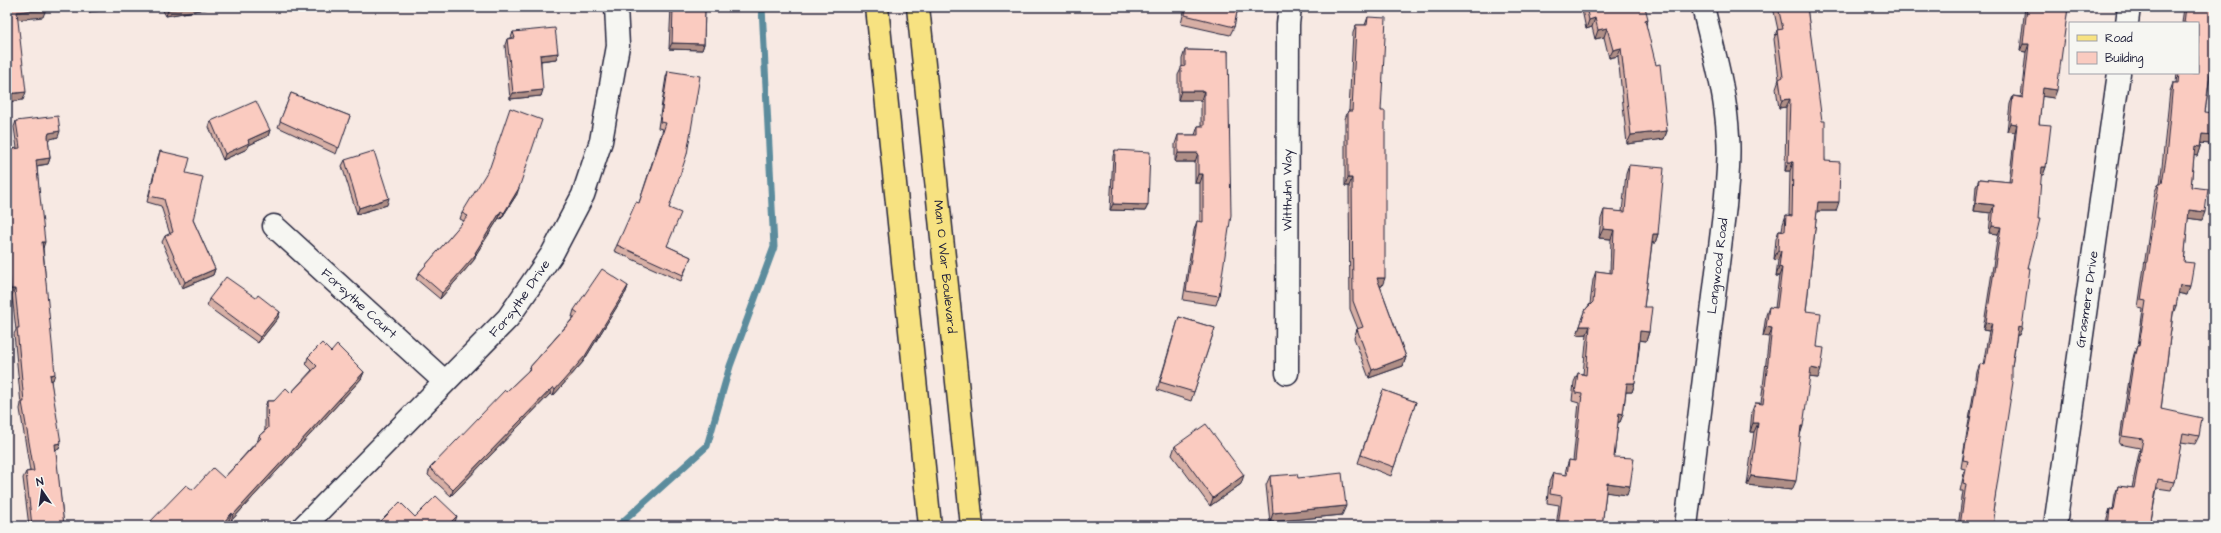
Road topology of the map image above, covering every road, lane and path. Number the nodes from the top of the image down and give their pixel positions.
1 (616, 7) edge
2 (877, 7) edge
3 (918, 7) edge
4 (1290, 7) edge
5 (1703, 7) edge
6 (2129, 7) edge
7 (2127, 22) edge
8 (2119, 74) edge
9 (274, 226) dead end
10 (1287, 373) dead end
11 (444, 381) junction
12 (304, 526) edge
13 (930, 526) edge
14 (972, 526) edge
15 (1686, 526) edge
16 (2055, 526) edge

1 - 11 street, Forsythe Drive
2 - 13 main road
3 - 14 main road, Man O War Boulevard
4 - 10 street, Witthuhn Way
5 - 15 street, Longwood Road
6 - 7 street
8 - 16 street, Grasmere Drive
9 - 11 street, Forsythe Court
11 - 12 street, Forsythe Drive

